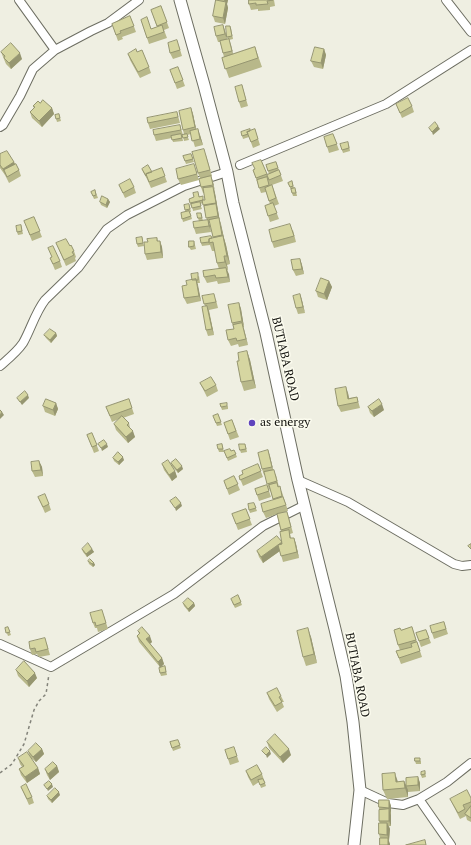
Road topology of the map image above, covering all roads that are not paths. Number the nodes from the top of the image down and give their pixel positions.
1 (19, 0) edge
2 (139, 0) edge
3 (180, 0) edge
4 (446, 0) edge
5 (471, 32) edge
6 (55, 50) junction
7 (471, 50) edge
8 (0, 127) edge
9 (240, 164) dead end
10 (227, 172) junction
11 (0, 366) edge
12 (298, 480) junction
13 (305, 505) junction
14 (471, 565) edge
15 (0, 644) edge
16 (471, 763) edge
17 (360, 790) junction
18 (420, 799) junction
19 (354, 845) edge
20 (451, 845) edge

1 - 6 street
2 - 6 street
3 - 10 main road, BUTIABA ROAD
4 - 5 street
6 - 8 street
7 - 9 street
10 - 11 street
10 - 12 main road, BUTIABA ROAD
12 - 13 main road, BUTIABA ROAD
12 - 14 street
13 - 15 street
13 - 17 main road, BUTIABA ROAD
16 - 18 street
17 - 18 street
17 - 19 main road, BUTIABA ROAD
18 - 20 street

